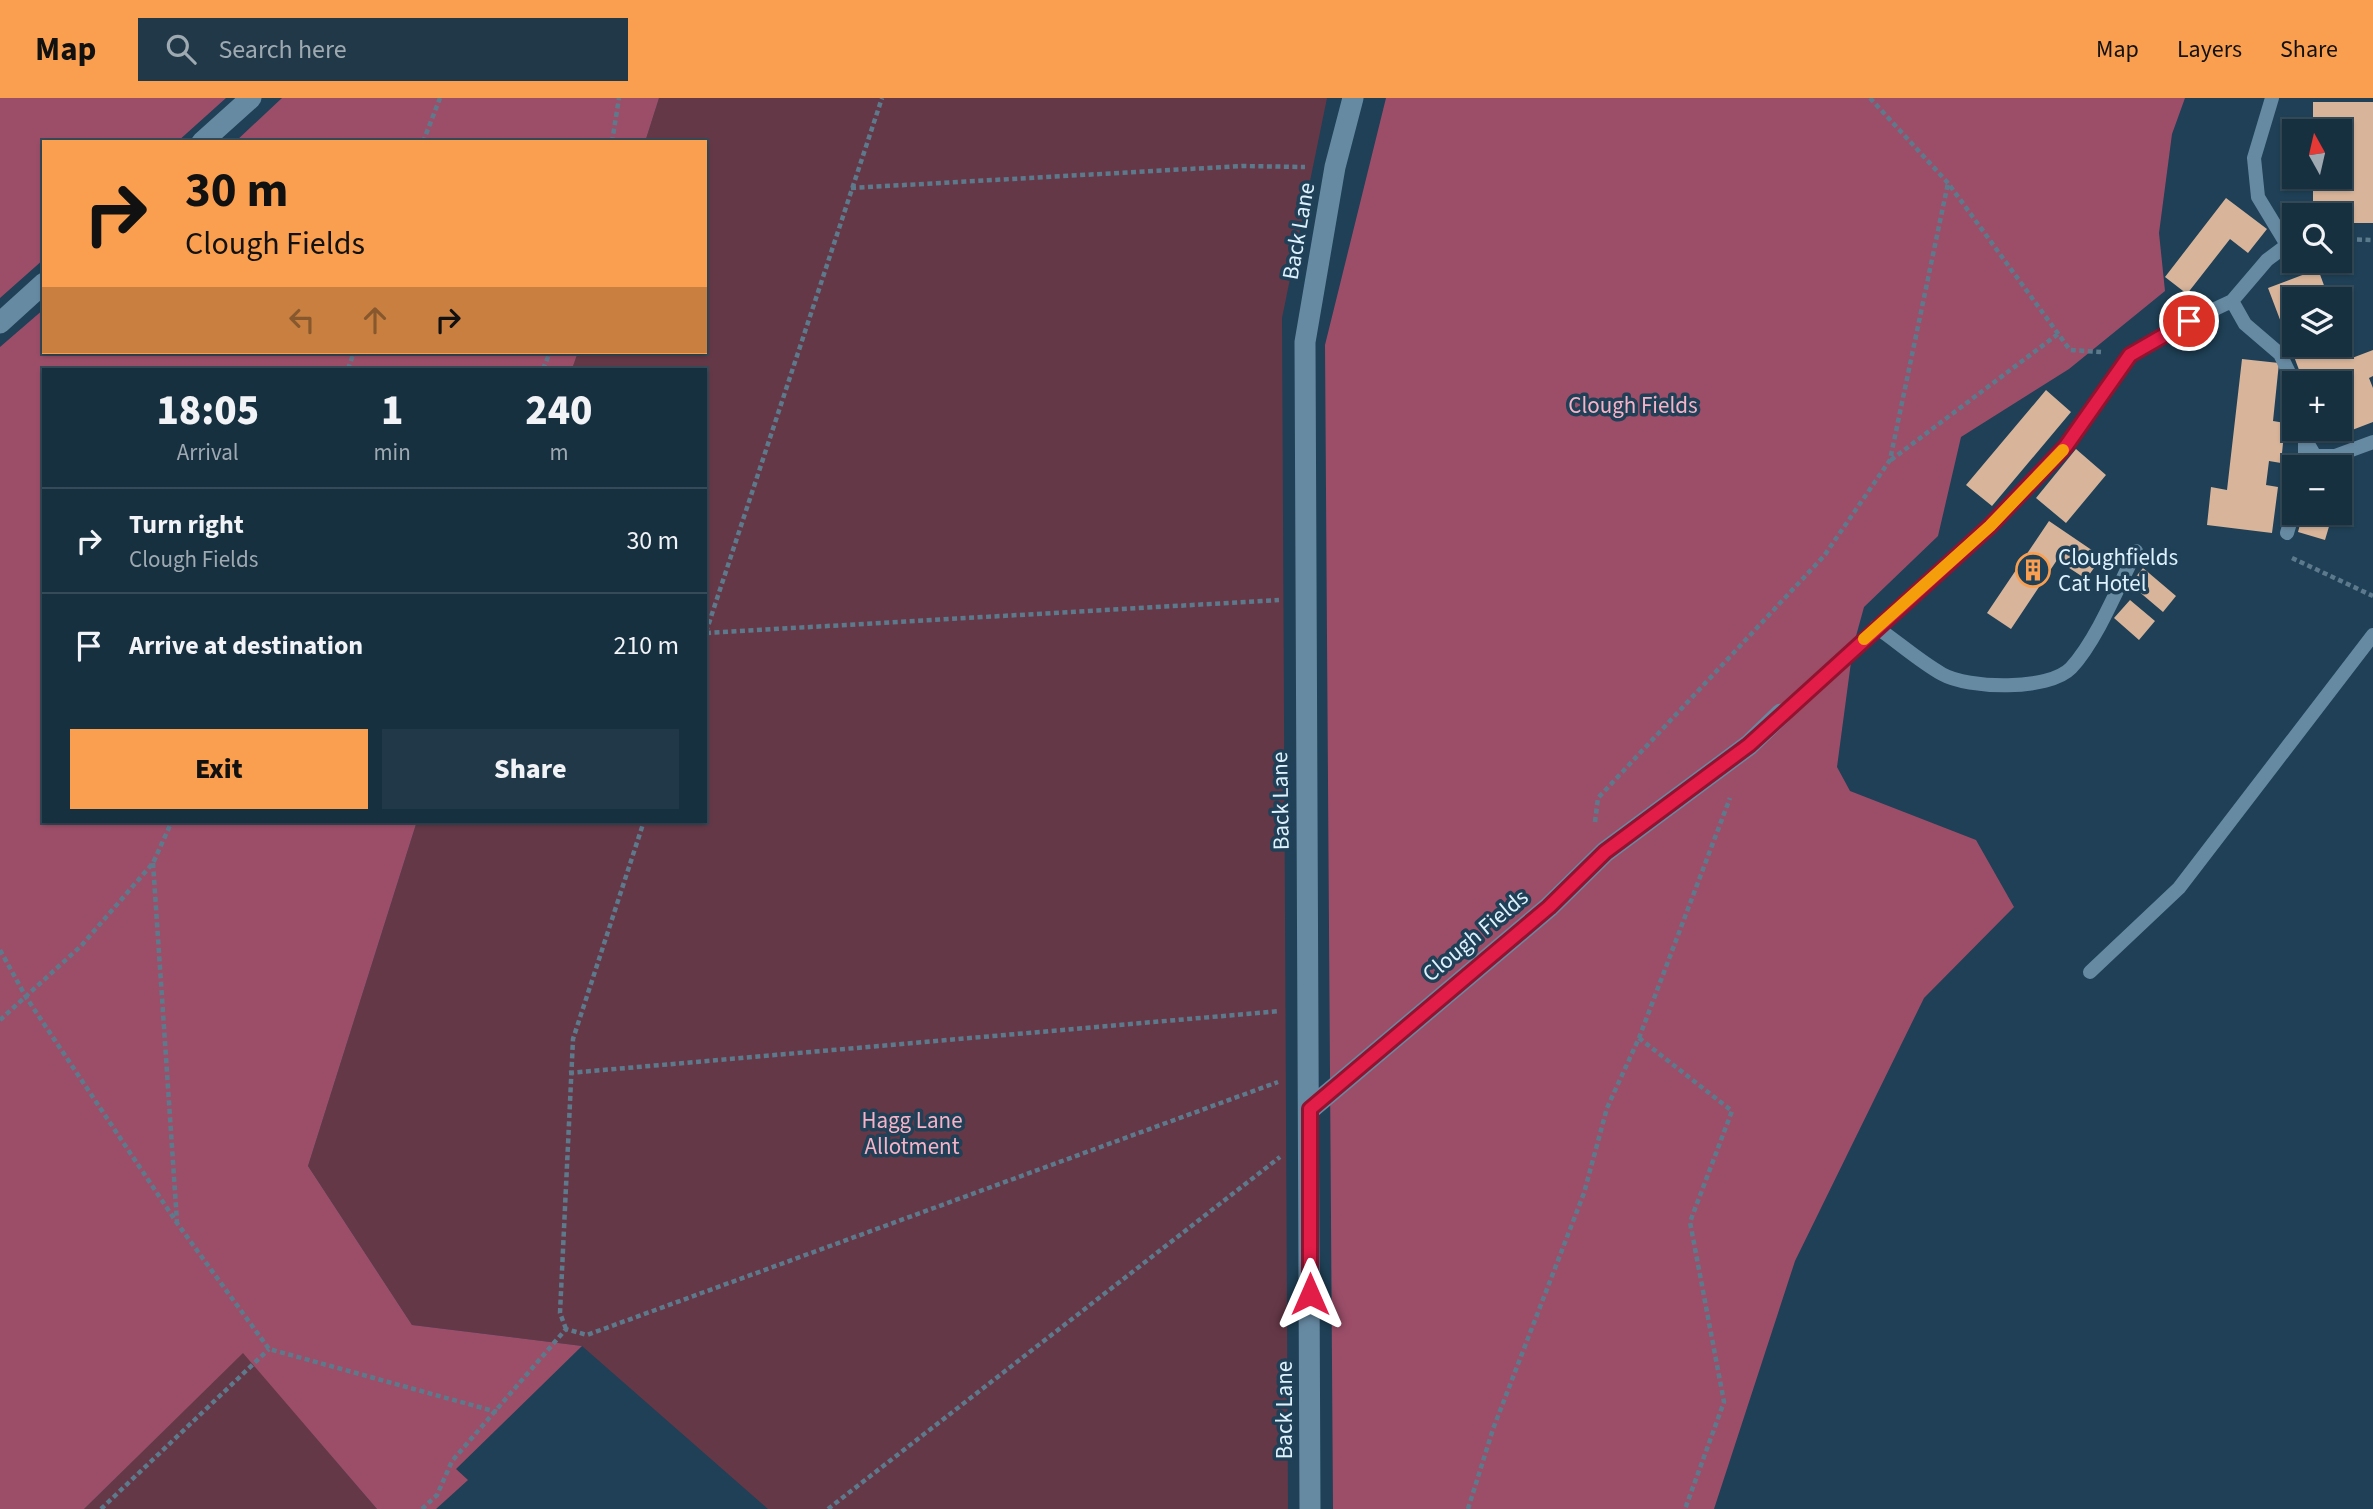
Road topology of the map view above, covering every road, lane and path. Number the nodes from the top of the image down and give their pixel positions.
1 (251, 98) edge
2 (440, 98) edge
3 (619, 98) edge
4 (882, 98) edge
5 (1353, 98) edge
6 (1870, 98) edge
7 (2272, 98) edge
8 (204, 140) edge
9 (425, 140) edge
10 (612, 140) edge
11 (1335, 167) junction
12 (1948, 183) junction
13 (851, 188) junction
14 (2352, 239) edge
15 (2373, 240) edge
16 (42, 286) edge
17 (2232, 301) junction
18 (0, 323) edge
19 (2059, 334) junction
20 (2130, 355) junction
21 (2288, 371) edge
22 (2308, 441) edge
23 (2373, 442) edge
24 (1890, 460) junction
25 (2289, 525) edge
26 (2287, 533) dead end
27 (2136, 551) dead end
28 (2281, 552) dead end
29 (2373, 596) edge
30 (1304, 598) junction
31 (1876, 627) junction
32 (707, 630) edge
33 (707, 633) edge
34 (2373, 635) edge
35 (1781, 715) joint
36 (1730, 796) dead end
37 (171, 823) edge
38 (643, 823) edge
39 (1605, 852) junction
40 (153, 863) junction
41 (0, 950) edge
42 (2090, 972) dead end
43 (26, 997) junction
44 (1309, 1008) junction
45 (0, 1020) edge
46 (1639, 1038) junction
47 (1310, 1070) junction
48 (569, 1073) junction
49 (1310, 1109) junction
50 (1310, 1133) junction
51 (177, 1223) junction
52 (566, 1329) junction
53 (269, 1349) junction
54 (497, 1412) junction
55 (101, 1509) edge
56 (422, 1509) edge
57 (828, 1509) edge
58 (1310, 1509) edge
59 (1468, 1509) edge
60 (1685, 1509) edge

1 - 8 street
2 - 9 path
3 - 10 path
4 - 13 path
5 - 11 street, Back Lane
6 - 12 path
7 - 17 lane
11 - 13 path
11 - 30 street, Back Lane
12 - 19 path
12 - 24 path
13 - 32 path
14 - 15 path
16 - 18 street
17 - 20 lane, Clough Fields
17 - 21 lane
19 - 20 path
19 - 24 path
20 - 31 lane, Clough Fields
22 - 23 lane
24 - 39 path
25 - 26 lane
27 - 31 lane
28 - 29 path
30 - 33 path
30 - 44 street, Back Lane
31 - 35 lane, Clough Fields
34 - 42 lane
35 - 39 street, Clough Fields
36 - 46 path
37 - 40 path
38 - 48 path
39 - 49 street, Clough Fields
40 - 43 path
40 - 51 path
41 - 43 path
43 - 45 path
43 - 51 path
44 - 47 street, Back Lane
44 - 48 path
46 - 59 path
46 - 60 path
47 - 49 street, Back Lane
47 - 52 path
48 - 52 path
49 - 50 street, Back Lane
50 - 57 path
50 - 58 street, Back Lane
51 - 53 path
52 - 54 path
53 - 54 path
53 - 55 path
54 - 56 path

